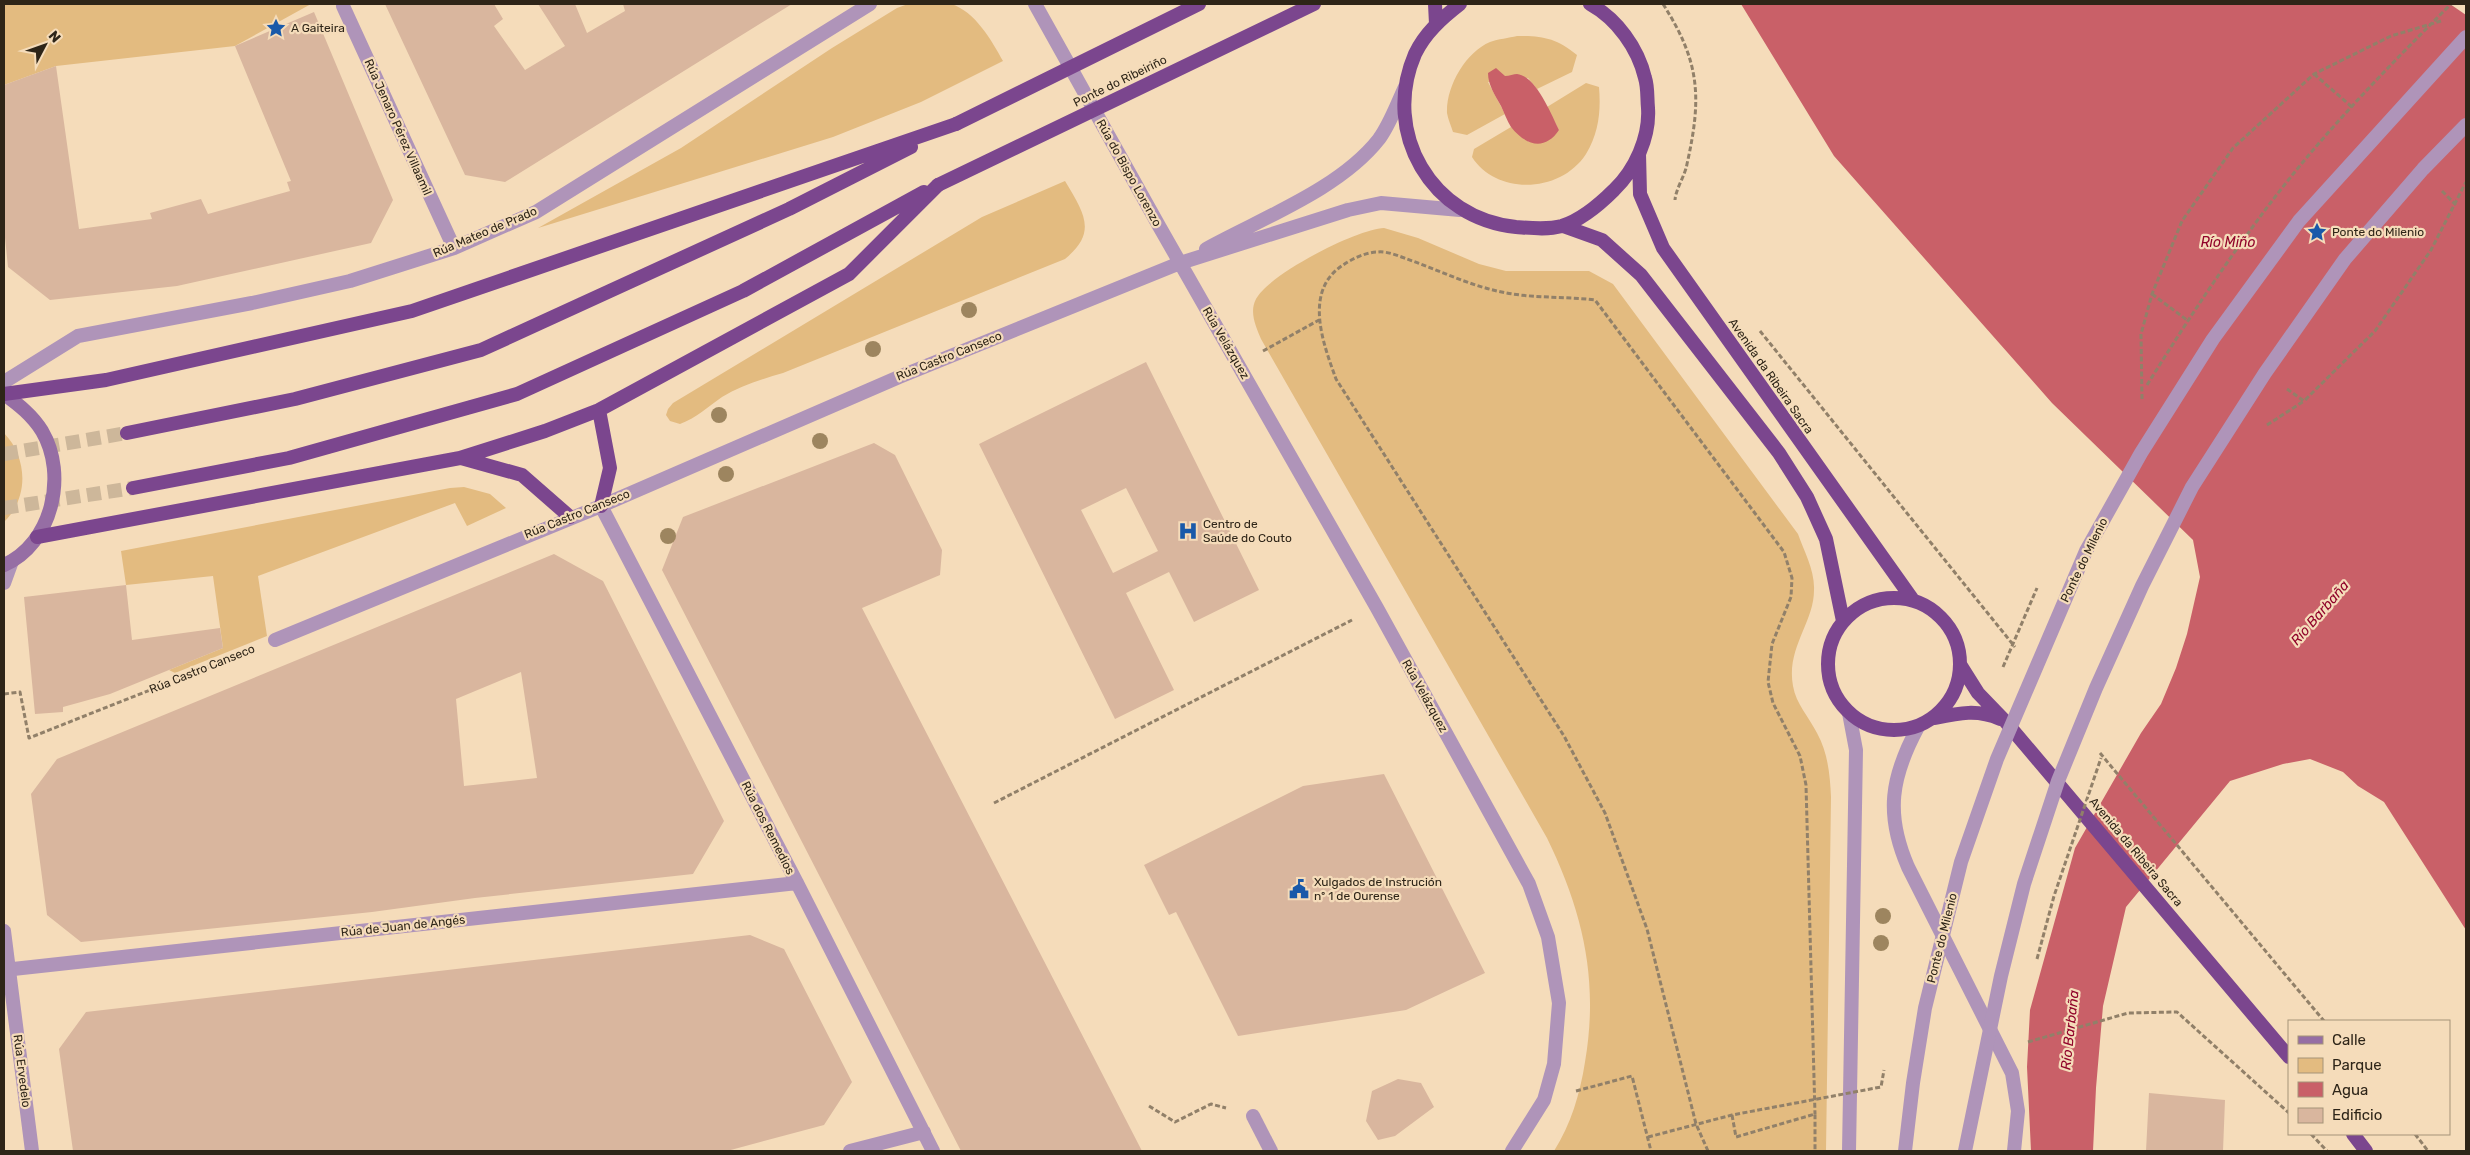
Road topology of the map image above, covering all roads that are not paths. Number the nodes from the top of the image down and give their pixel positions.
1 (870, 4) edge
2 (1035, 4) edge
3 (1199, 4) edge
4 (1314, 4) edge
5 (1435, 4) edge
6 (1460, 4) edge
7 (1590, 4) edge
8 (343, 6) dead end
9 (1436, 24) junction
10 (2466, 37) edge
11 (1405, 88) junction
12 (956, 124) junction
13 (2466, 125) edge
14 (1639, 154) junction
15 (938, 185) junction
16 (1460, 210) junction
17 (1562, 226) junction
18 (454, 248) junction
19 (1180, 263) junction
20 (4, 382) edge
21 (4, 394) edge
22 (598, 410) junction
23 (128, 433) tunnel mouth
24 (460, 458) junction
25 (132, 488) tunnel mouth
26 (601, 506) junction
27 (570, 517) junction
28 (37, 537) junction
29 (8, 563) edge
30 (4, 583) edge
31 (1913, 600) junction
32 (1844, 621) junction
33 (274, 640) road end
34 (1961, 666) junction
35 (1849, 713) junction
36 (1935, 718) junction
37 (2005, 721) junction
38 (1918, 727) junction
39 (797, 883) junction
40 (4, 931) edge
41 (6, 969) edge
42 (2288, 1056) edge
43 (1253, 1116) road end
44 (924, 1132) junction
45 (2354, 1135) edge
46 (32, 1151) edge
47 (850, 1151) edge
48 (933, 1151) edge
49 (1271, 1151) edge
50 (1512, 1151) edge
51 (1849, 1151) edge
52 (1905, 1151) edge
53 (1964, 1151) edge
54 (2014, 1151) edge
55 (2366, 1151) edge

1 - 18 street, Rúa Mateo de Prado
2 - 19 street, Rúa do Bispo Lorenzo
3 - 12 highway, bridge
4 - 15 highway, Ponte do Ribeiriño, bridge
5 - 9 highway
6 - 9 highway
7 - 14 highway
8 - 18 street, Rúa Jenaro Pérez Villaamil
9 - 11 highway
10 - 52 street, Ponte do Milenio, bridge
11 - 16 highway
11 - 19 street, Rúa Castro Canseco
12 - 21 highway
12 - 23 highway
13 - 53 street, bridge
14 - 17 highway
14 - 31 highway, Avenida da Ribeira Sacra
15 - 22 highway
15 - 25 highway, Ponte do Ribeiriño
16 - 17 highway
16 - 19 street, Rúa Castro Canseco
17 - 32 highway
18 - 20 street, Rúa Mateo de Prado
19 - 26 street, Rúa Castro Canseco
19 - 50 street, Rúa Velázquez
21 - 28 main road
22 - 24 highway
22 - 26 highway
24 - 27 highway
24 - 28 highway
26 - 27 street, Rúa Castro Canseco
26 - 39 street, Rúa dos Remedios
27 - 33 street, Rúa Castro Canseco
28 - 29 main road
29 - 30 street
31 - 32 highway
31 - 34 highway
32 - 35 highway
34 - 36 highway
34 - 37 highway, Avenida da Ribeira Sacra
35 - 38 highway
35 - 51 street
36 - 37 highway
36 - 38 highway
37 - 42 highway, Avenida da Ribeira Sacra
38 - 54 street
39 - 41 street, Rúa de Juan de Angés
39 - 44 street, Rúa dos Remedios
40 - 41 street, Rúa Ervedelo
41 - 46 street, Rúa Ervedelo
43 - 49 street
44 - 47 street
44 - 48 street, Rúa dos Remedios
45 - 55 highway

